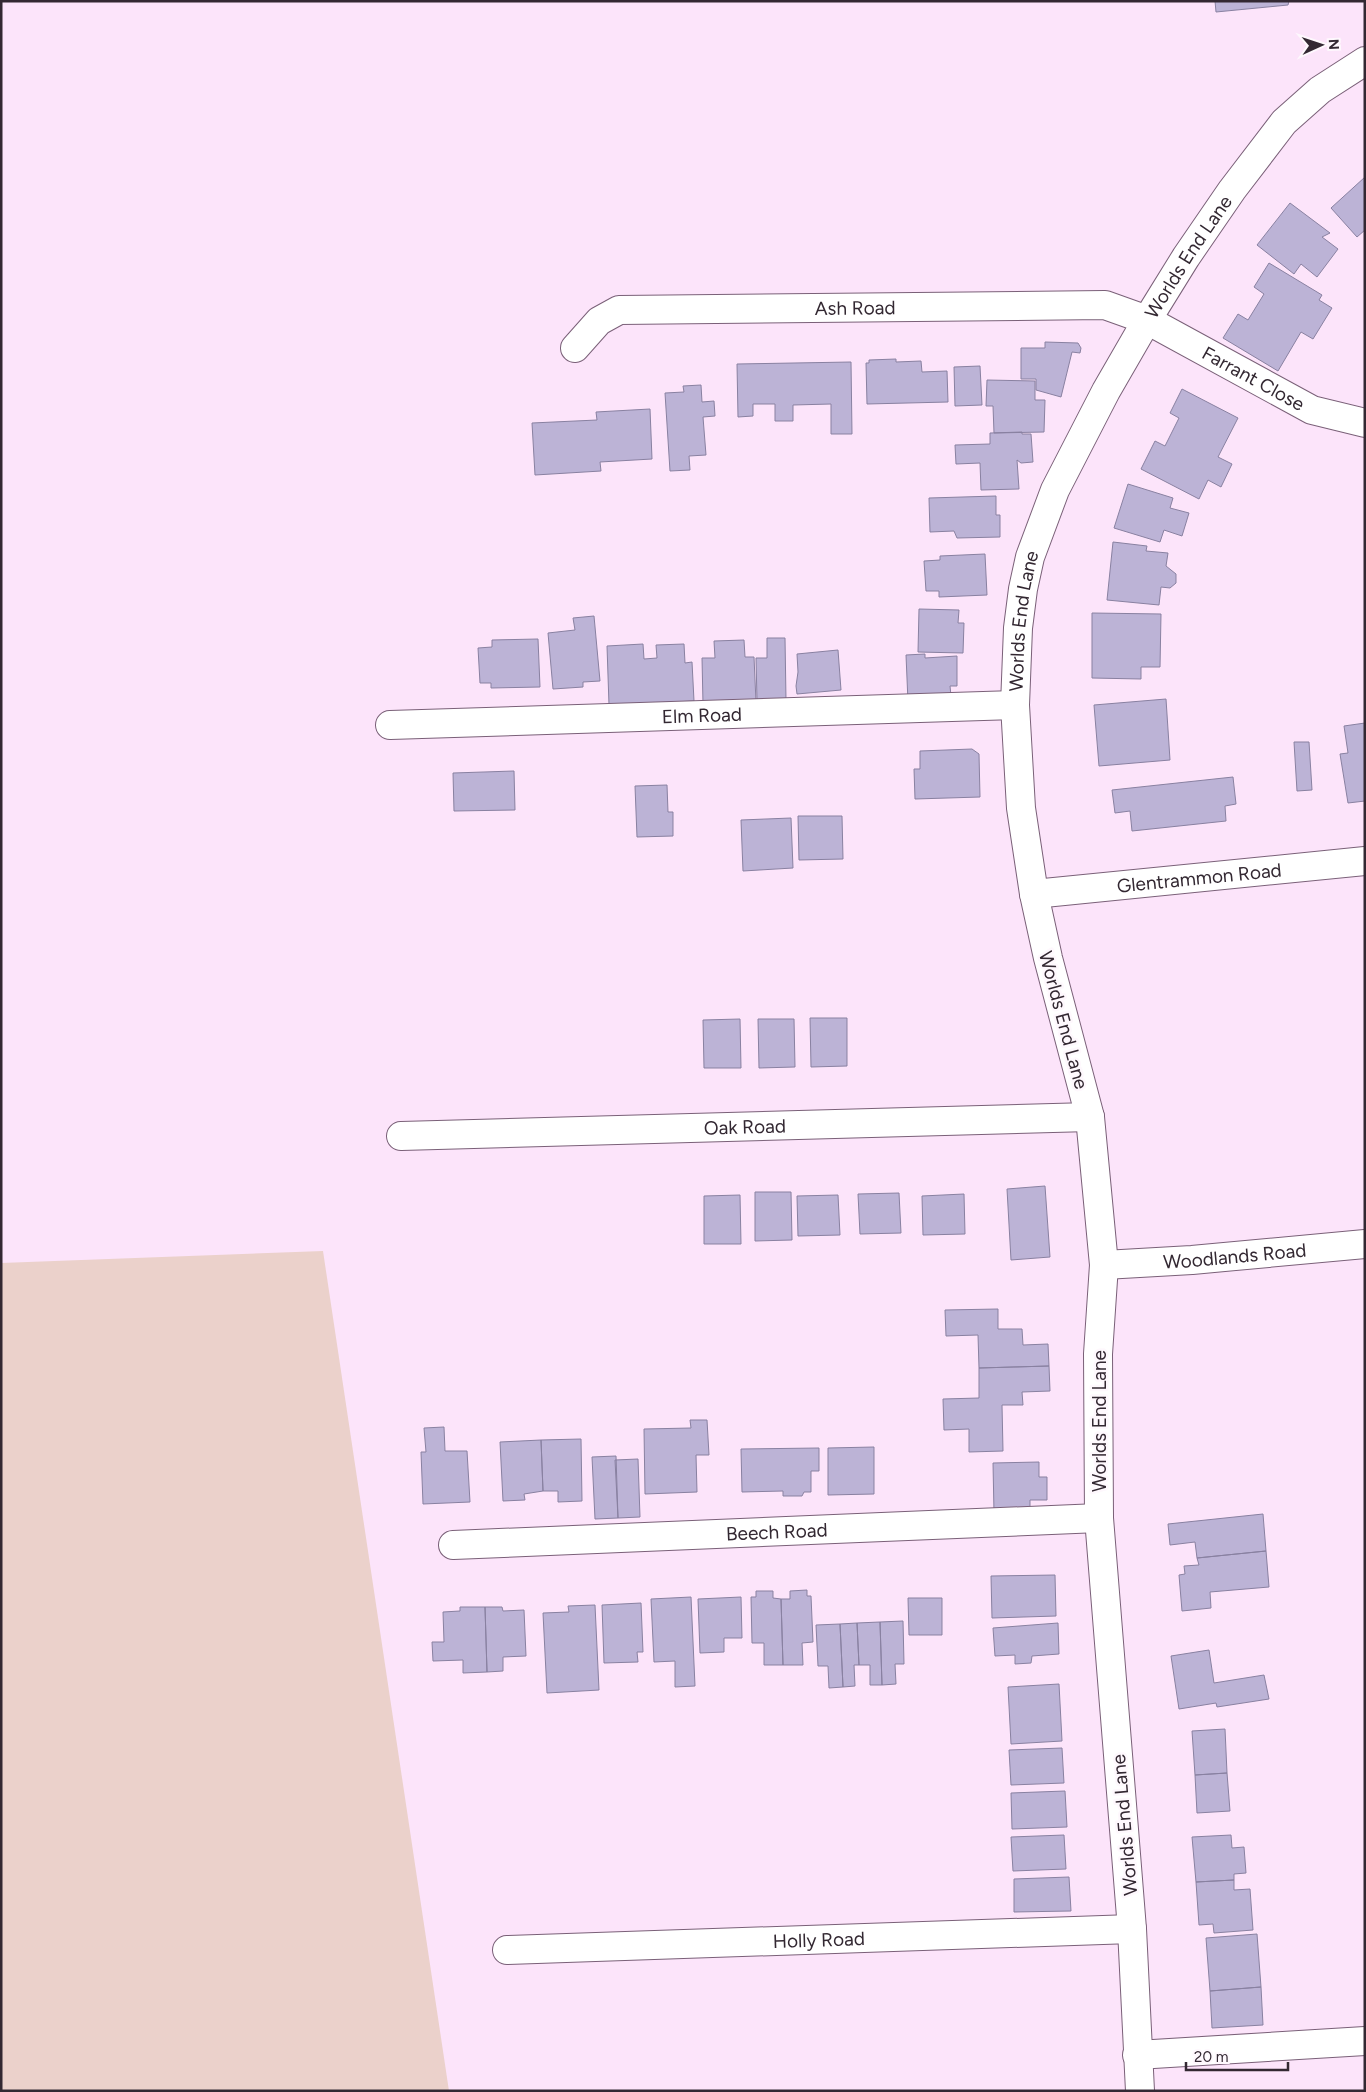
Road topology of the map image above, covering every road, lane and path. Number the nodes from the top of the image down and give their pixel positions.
1 (1365, 61) edge
2 (1147, 320) junction
3 (575, 348) dead end
4 (1365, 423) edge
5 (1015, 705) junction
6 (390, 725) dead end
7 (1365, 862) edge
8 (1034, 894) junction
9 (1090, 1117) junction
10 (400, 1136) dead end
11 (1365, 1244) edge
12 (1104, 1265) junction
13 (1099, 1518) junction
14 (453, 1545) dead end
15 (1132, 1929) junction
16 (507, 1950) dead end
17 (1365, 2042) edge
18 (1137, 2056) junction
19 (1140, 2091) edge

1 - 2 street, Worlds End Lane
2 - 3 street, Ash Road
2 - 4 street, Farrant Close
2 - 5 street, Worlds End Lane
5 - 6 street, Elm Road
5 - 8 street, Worlds End Lane
7 - 8 street, Glentrammon Road
8 - 9 street, Worlds End Lane
9 - 10 street, Oak Road
9 - 12 street, Worlds End Lane
11 - 12 street, Woodlands Road
12 - 13 street, Worlds End Lane
13 - 14 street, Beech Road
13 - 15 street, Worlds End Lane
15 - 16 street, Holly Road
15 - 18 street, Worlds End Lane
17 - 18 street
18 - 19 street, Worlds End Lane

